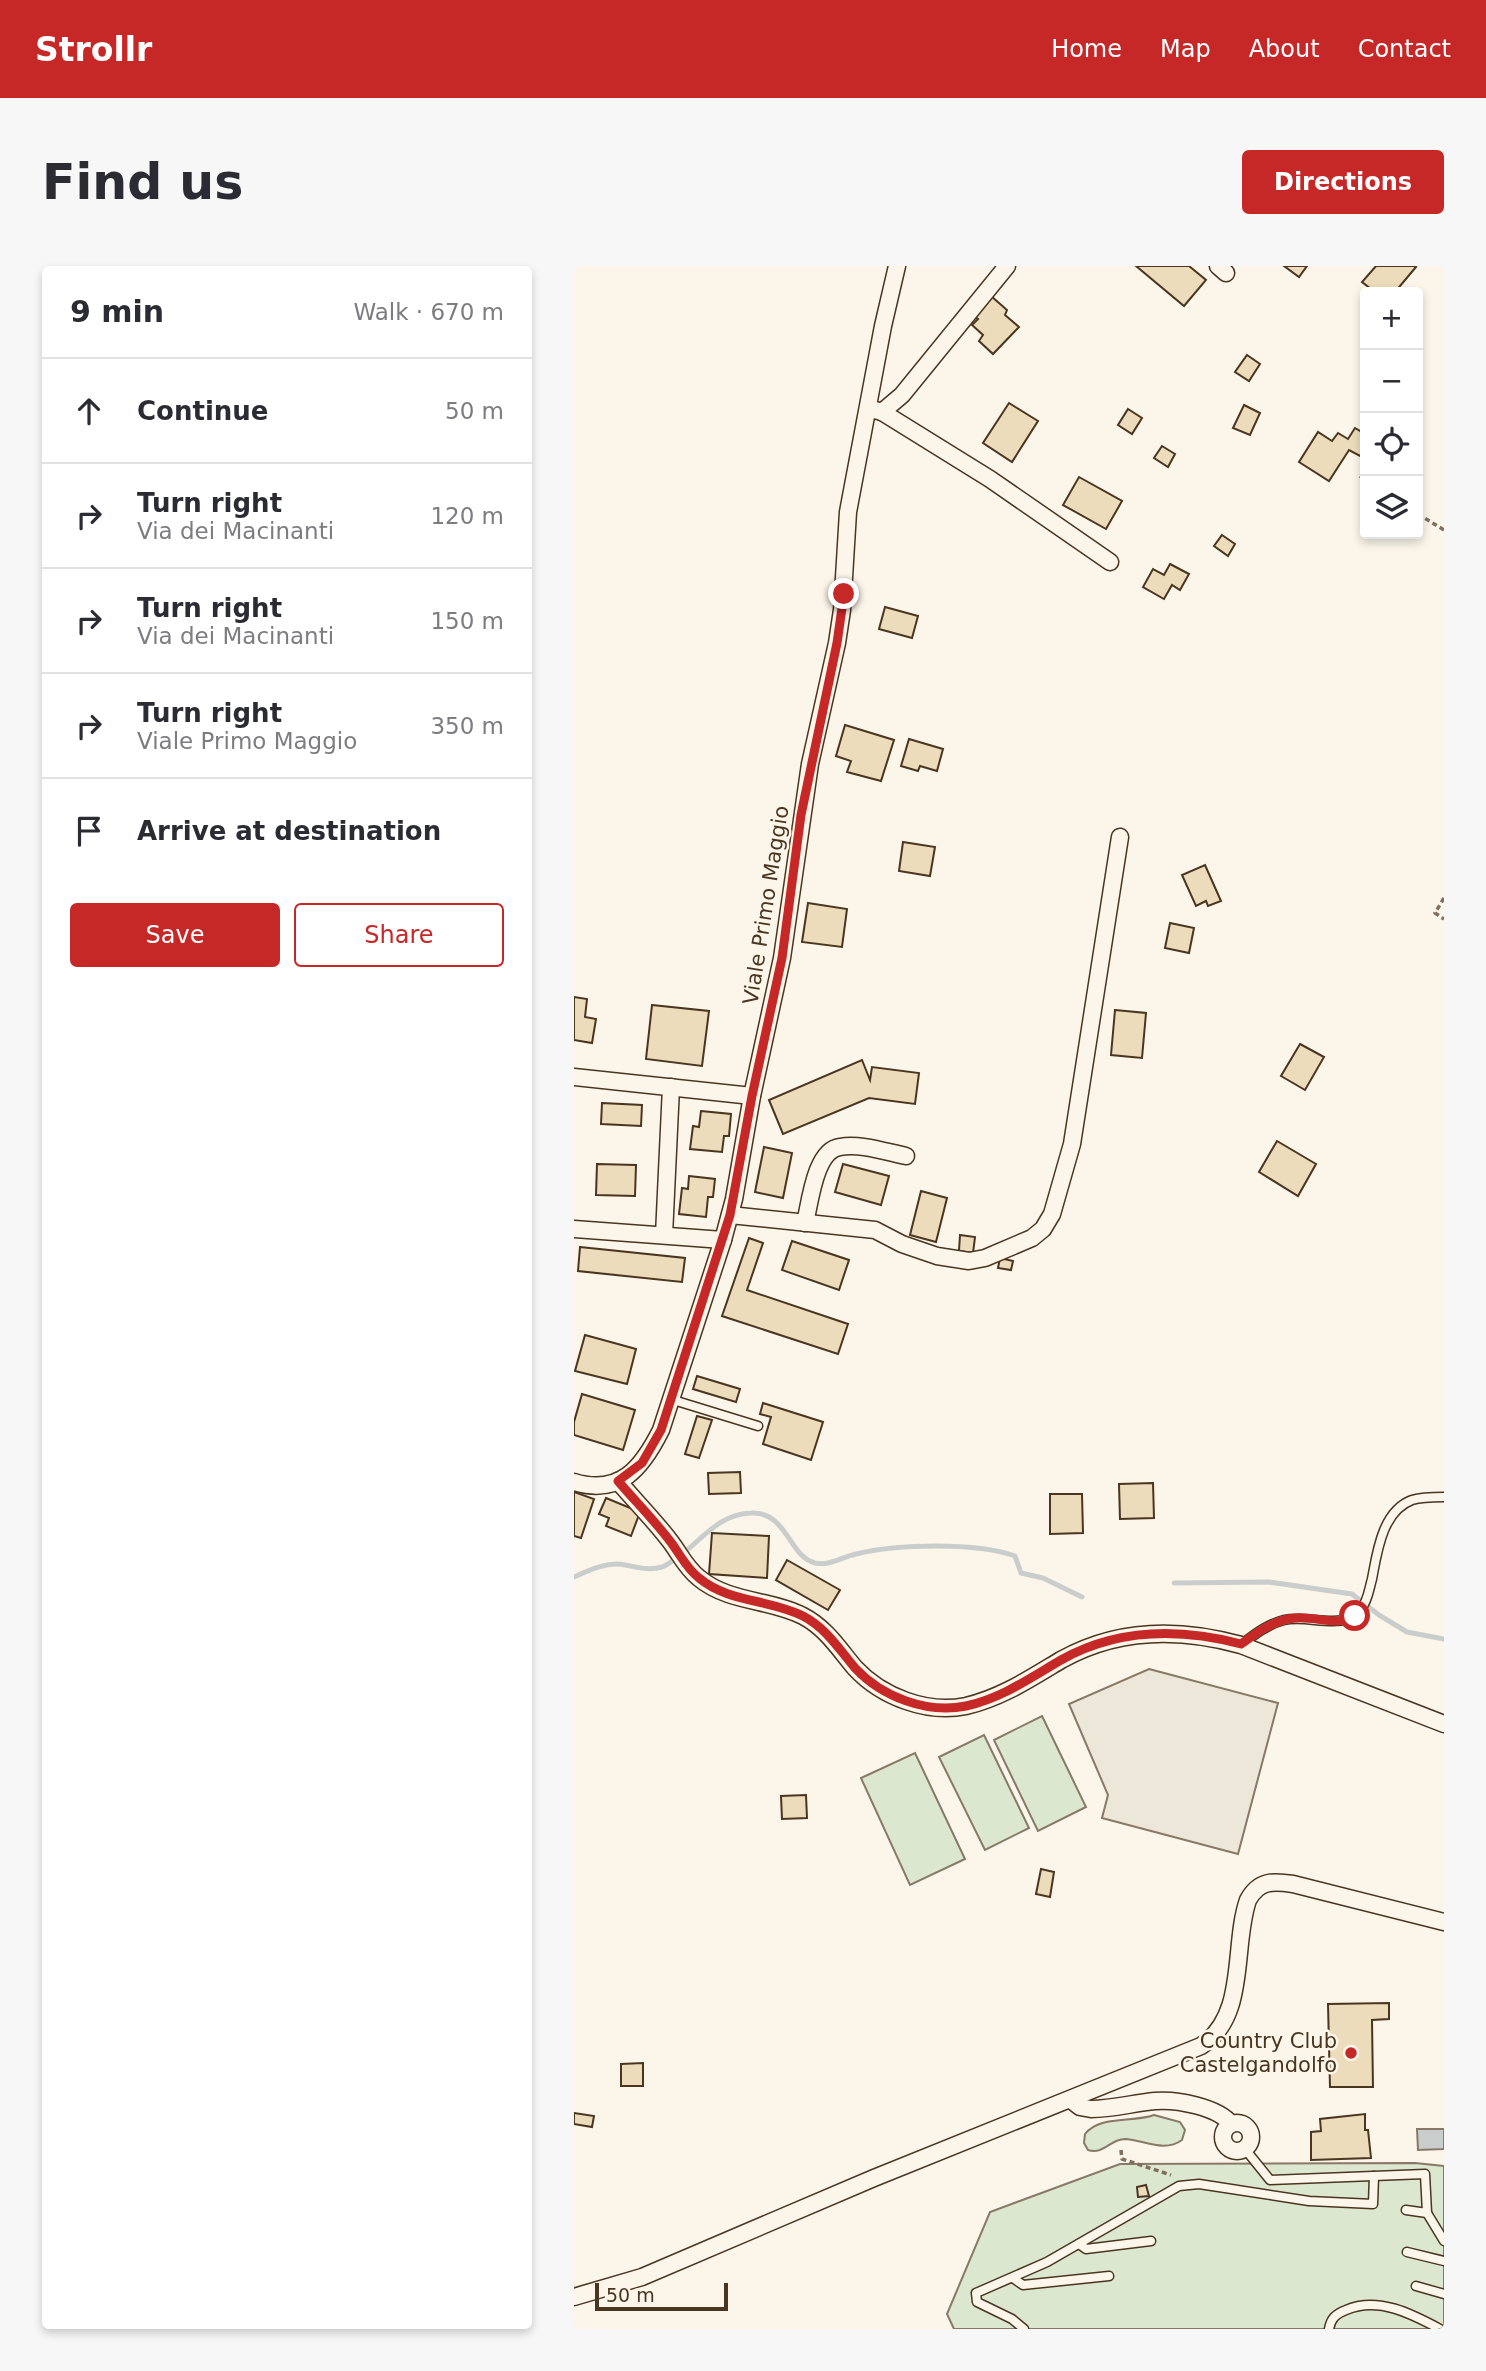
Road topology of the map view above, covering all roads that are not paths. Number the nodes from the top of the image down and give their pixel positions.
1 (897, 266) edge
2 (1007, 266) edge
3 (875, 410) junction
4 (1110, 562) dead end
5 (1120, 837) dead end
6 (574, 1076) edge
7 (671, 1087) junction
8 (752, 1096) junction
9 (906, 1156) dead end
10 (730, 1215) junction
11 (805, 1223) junction
12 (574, 1229) edge
13 (664, 1235) junction
14 (723, 1240) junction
15 (670, 1399) junction
16 (758, 1426) dead end
17 (618, 1481) junction
18 (574, 1482) edge
19 (1444, 1497) edge
20 (1241, 1644) junction
21 (1444, 1724) edge
22 (1444, 1922) edge
23 (1071, 2100) junction
24 (1245, 2149) joint
25 (1374, 2176) junction
26 (1406, 2210) dead end
27 (1427, 2213) junction
28 (1151, 2241) dead end
29 (1444, 2241) edge
30 (1079, 2244) junction
31 (1407, 2252) dead end
32 (1444, 2262) edge
33 (1109, 2276) dead end
34 (1013, 2278) junction
35 (1416, 2286) dead end
36 (1444, 2294) edge
37 (574, 2297) edge
38 (1024, 2329) edge
39 (1329, 2329) edge
40 (1440, 2329) edge

1 - 3 street, Viale Primo Maggio
2 - 3 street
3 - 4 street
3 - 8 street, Viale Primo Maggio
5 - 11 street
6 - 7 street
7 - 8 street
7 - 13 street
8 - 10 street, Viale Primo Maggio
9 - 11 street
10 - 11 street
10 - 14 street, Viale Primo Maggio
12 - 13 street
13 - 14 street
14 - 15 street, Viale Primo Maggio
15 - 16 lane
15 - 17 street, Viale Primo Maggio
17 - 18 street
17 - 20 street
19 - 20 lane
20 - 21 street
22 - 23 street
23 - 24 street
23 - 37 street
24 - 25 lane
25 - 27 lane
25 - 30 lane
26 - 27 lane
27 - 29 lane
28 - 30 lane
30 - 34 lane
31 - 32 lane
33 - 34 lane
34 - 38 lane
35 - 36 lane
39 - 40 lane

